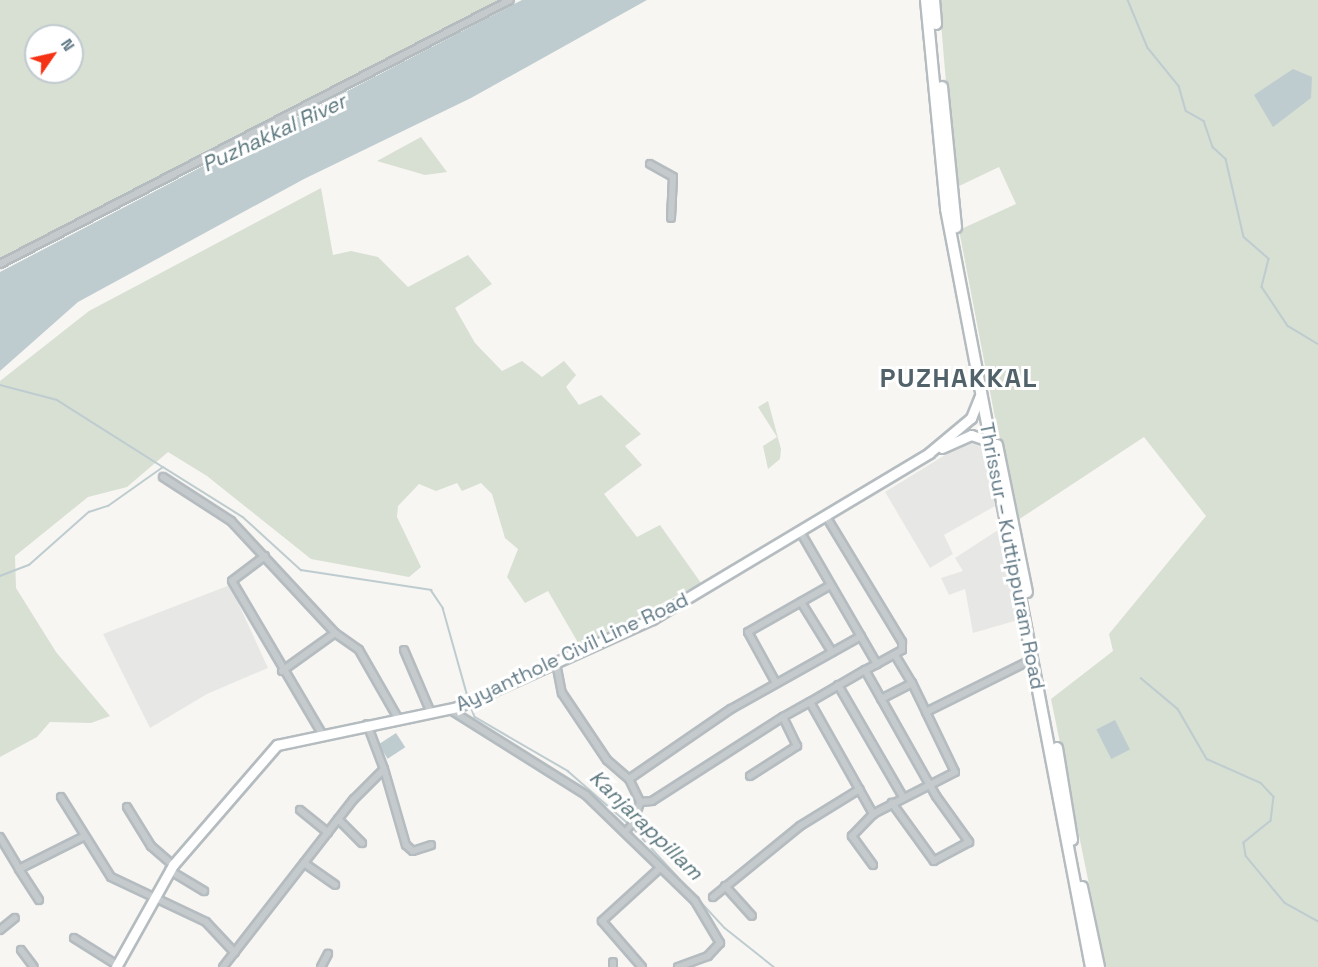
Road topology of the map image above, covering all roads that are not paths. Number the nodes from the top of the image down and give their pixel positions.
1 (510, 0) edge
2 (926, 0) edge
3 (934, 0) edge
4 (650, 164) dead end
5 (950, 208) junction
6 (671, 218) dead end
7 (0, 264) edge
8 (980, 396) junction
9 (989, 441) junction
10 (929, 453) junction
11 (163, 477) dead end
12 (827, 518) junction
13 (801, 533) junction
14 (265, 556) junction
15 (831, 585) junction
16 (801, 602) junction
17 (335, 633) junction
18 (861, 636) junction
19 (404, 650) dead end
20 (832, 652) junction
21 (895, 655) junction
22 (1033, 659) junction
23 (556, 663) junction
24 (877, 664) junction
25 (865, 670) junction
26 (282, 671) junction
27 (776, 683) junction
28 (912, 683) junction
29 (838, 686) junction
30 (881, 699) junction
31 (810, 702) junction
32 (453, 708) junction
33 (431, 712) junction
34 (926, 712) junction
35 (783, 717) junction
36 (398, 718) junction
37 (367, 724) junction
38 (321, 732) junction
39 (384, 769) junction
40 (750, 776) dead end
41 (629, 779) junction
42 (929, 783) junction
43 (860, 789) junction
44 (61, 797) dead end
45 (903, 797) junction
46 (640, 802) junction
47 (892, 803) junction
48 (127, 807) dead end
49 (300, 810) dead end
50 (873, 814) junction
51 (338, 819) junction
52 (634, 821) joint
53 (626, 830) junction
54 (328, 832) junction
55 (0, 837) edge
56 (83, 837) junction
57 (362, 843) dead end
58 (431, 845) dead end
59 (304, 864) junction
60 (873, 865) dead end
61 (171, 867) junction
62 (660, 868) junction
63 (19, 869) junction
64 (335, 885) dead end
65 (725, 886) junction
66 (204, 891) dead end
67 (153, 897) junction
68 (713, 897) dead end
69 (39, 900) dead end
70 (752, 916) dead end
71 (15, 918) dead end
72 (0, 930) edge
73 (74, 938) dead end
74 (21, 950) dead end
75 (235, 953) junction
76 (328, 954) dead end
77 (116, 966) edge
78 (34, 967) edge
79 (223, 967) edge
80 (321, 967) edge
81 (642, 967) edge
82 (678, 967) edge
83 (1091, 967) edge
84 (1099, 967) edge

1 - 7 street
2 - 5 main road, Thrissur – Kuttippuram Road
3 - 5 main road, Thrissur – Kuttippuram Road
4 - 6 street
5 - 8 main road, Thrissur – Kuttippuram Road
5 - 84 main road, Thrissur – Kuttippuram Road
8 - 9 main road, Thrissur – Kuttippuram Road
8 - 10 main road, Ayyanthole Civil Line Road
9 - 10 main road, Ayyanthole Civil Line Road
9 - 22 main road, Thrissur – Kuttippuram Road
10 - 12 main road, Ayyanthole Civil Line Road
11 - 14 street
12 - 13 main road, Ayyanthole Civil Line Road
12 - 21 street
13 - 15 street
13 - 23 main road, Ayyanthole Civil Line Road
14 - 17 street
14 - 26 street
15 - 16 street
15 - 18 street
16 - 20 street
16 - 27 street
17 - 26 street
17 - 36 street
18 - 20 street
18 - 24 street
19 - 33 street
20 - 27 street
21 - 24 street
21 - 28 street
22 - 34 street
22 - 83 main road, Thrissur – Kuttippuram Road
23 - 32 main road, Ayyanthole Civil Line Road
23 - 41 street
24 - 25 street
25 - 29 street
25 - 30 street
26 - 38 street
27 - 41 street
28 - 30 street
28 - 34 street
29 - 31 street
29 - 45 street
30 - 42 street
31 - 35 street
31 - 43 street
32 - 33 main road, Ayyanthole Civil Line Road
32 - 53 street
33 - 36 main road, Ayyanthole Civil Line Road
34 - 42 street
35 - 40 street
35 - 46 street
36 - 37 main road, Ayyanthole Civil Line Road
37 - 38 main road, Ayyanthole Civil Line Road
37 - 39 street
38 - 61 main road, Ayyanthole Civil Line Road
39 - 51 street
39 - 58 street
41 - 46 street
42 - 45 street
42 - 47 street
43 - 50 street
43 - 65 street
44 - 56 street
45 - 47 street
46 - 52 street
47 - 50 street
48 - 61 street
49 - 54 street
50 - 60 street
51 - 54 street
51 - 57 street
52 - 53 street
53 - 62 street
54 - 59 street
55 - 63 street
56 - 63 street
56 - 67 street
59 - 64 street
59 - 75 street
61 - 66 street
61 - 67 main road, Ayyanthole Civil Line Road
62 - 81 street
62 - 82 street
63 - 69 street
65 - 68 street
65 - 70 street
67 - 75 street
67 - 77 main road, Ayyanthole Civil Line Road
71 - 72 street
73 - 77 street
74 - 78 street
75 - 79 street
76 - 80 street

